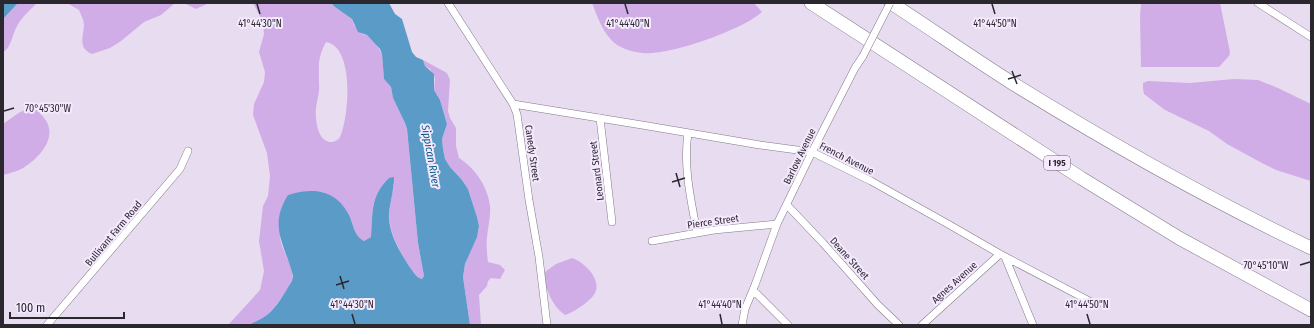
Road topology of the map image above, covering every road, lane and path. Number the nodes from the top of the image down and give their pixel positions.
1 (448, 3) edge
2 (811, 3) edge
3 (890, 3) edge
4 (1258, 3) edge
5 (1311, 37) edge
6 (513, 104) junction
7 (600, 118) junction
8 (688, 133) junction
9 (188, 150) dead end
10 (812, 152) junction
11 (787, 205) junction
12 (612, 222) dead end
13 (777, 224) junction
14 (697, 233) junction
15 (652, 241) dead end
16 (1311, 248) edge
17 (1003, 256) junction
18 (753, 290) junction
19 (1097, 306) dead end
20 (745, 309) junction
21 (1311, 310) edge
22 (47, 325) edge
23 (547, 325) edge
24 (737, 325) edge
25 (742, 325) edge
26 (788, 325) edge
27 (899, 325) edge
28 (922, 325) edge
29 (1033, 325) edge

1 - 6 street, Canedy Street
2 - 21 highway, I 195
3 - 10 street, Barlow Avenue, bridge
3 - 16 highway
4 - 5 street
6 - 7 street, French Avenue
6 - 23 street, Canedy Street
7 - 8 street, French Avenue
7 - 12 street, Leonard Street
8 - 10 street, French Avenue
8 - 14 street
9 - 22 street, Bullivant Farm Road
10 - 11 street, Barlow Avenue
10 - 17 street, French Avenue
11 - 13 street, Barlow Avenue
11 - 27 street, Deane Street
13 - 14 street, Pierce Street
13 - 18 street, Barlow Avenue
14 - 15 street, Pierce Street
17 - 19 street, French Avenue
17 - 28 street, Agnes Avenue
17 - 29 street
18 - 20 street, Barlow Avenue
18 - 26 street
20 - 24 street
20 - 25 street, Barlow Avenue

